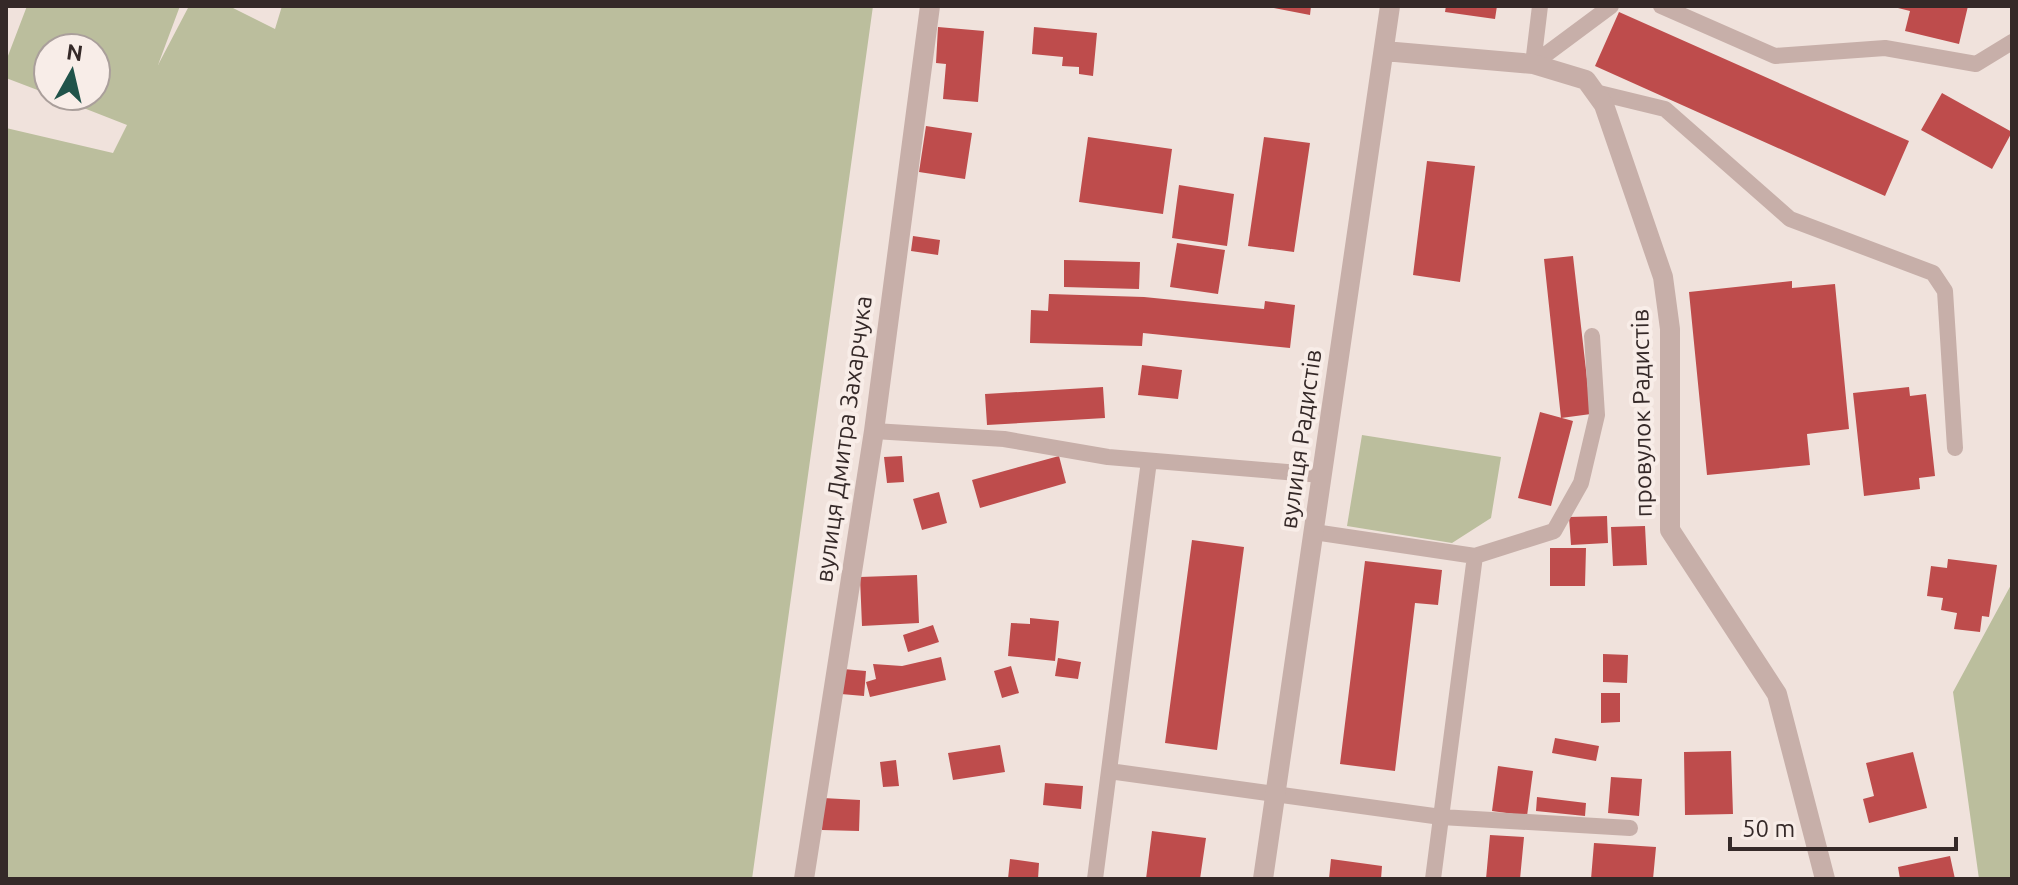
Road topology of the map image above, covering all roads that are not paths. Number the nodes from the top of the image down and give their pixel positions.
1 (930, 6) edge
2 (1390, 6) edge
3 (1540, 6) edge
4 (1611, 6) edge
5 (1661, 6) edge
6 (2012, 42) edge
7 (1384, 51) junction
8 (1533, 64) junction
9 (1595, 92) junction
10 (1592, 336) dead end
11 (874, 431) junction
12 (1955, 448) dead end
13 (1149, 461) junction
14 (1322, 475) junction
15 (1314, 532) junction
16 (1475, 556) junction
17 (1109, 771) junction
18 (1275, 796) junction
19 (1441, 817) junction
20 (1630, 828) dead end
21 (804, 879) edge
22 (1095, 879) edge
23 (1263, 879) edge
24 (1433, 879) edge
25 (1825, 879) edge

1 - 11 street, вулиця Дмитра Захарчука
2 - 7 street, вулиця Радистів
3 - 8 lane
4 - 8 lane
5 - 6 lane
7 - 8 street
7 - 14 street, вулиця Радистів
8 - 9 street
9 - 12 lane
9 - 25 street, провулок Радистів
10 - 16 lane
11 - 13 lane
11 - 21 street, вулиця Дмитра Захарчука
13 - 14 lane
13 - 17 lane
14 - 15 street, вулиця Радистів
15 - 16 lane
15 - 18 street, вулиця Радистів
16 - 19 lane
17 - 18 lane
17 - 22 lane
18 - 19 lane
18 - 23 street, вулиця Радистів
19 - 20 lane
19 - 24 lane

